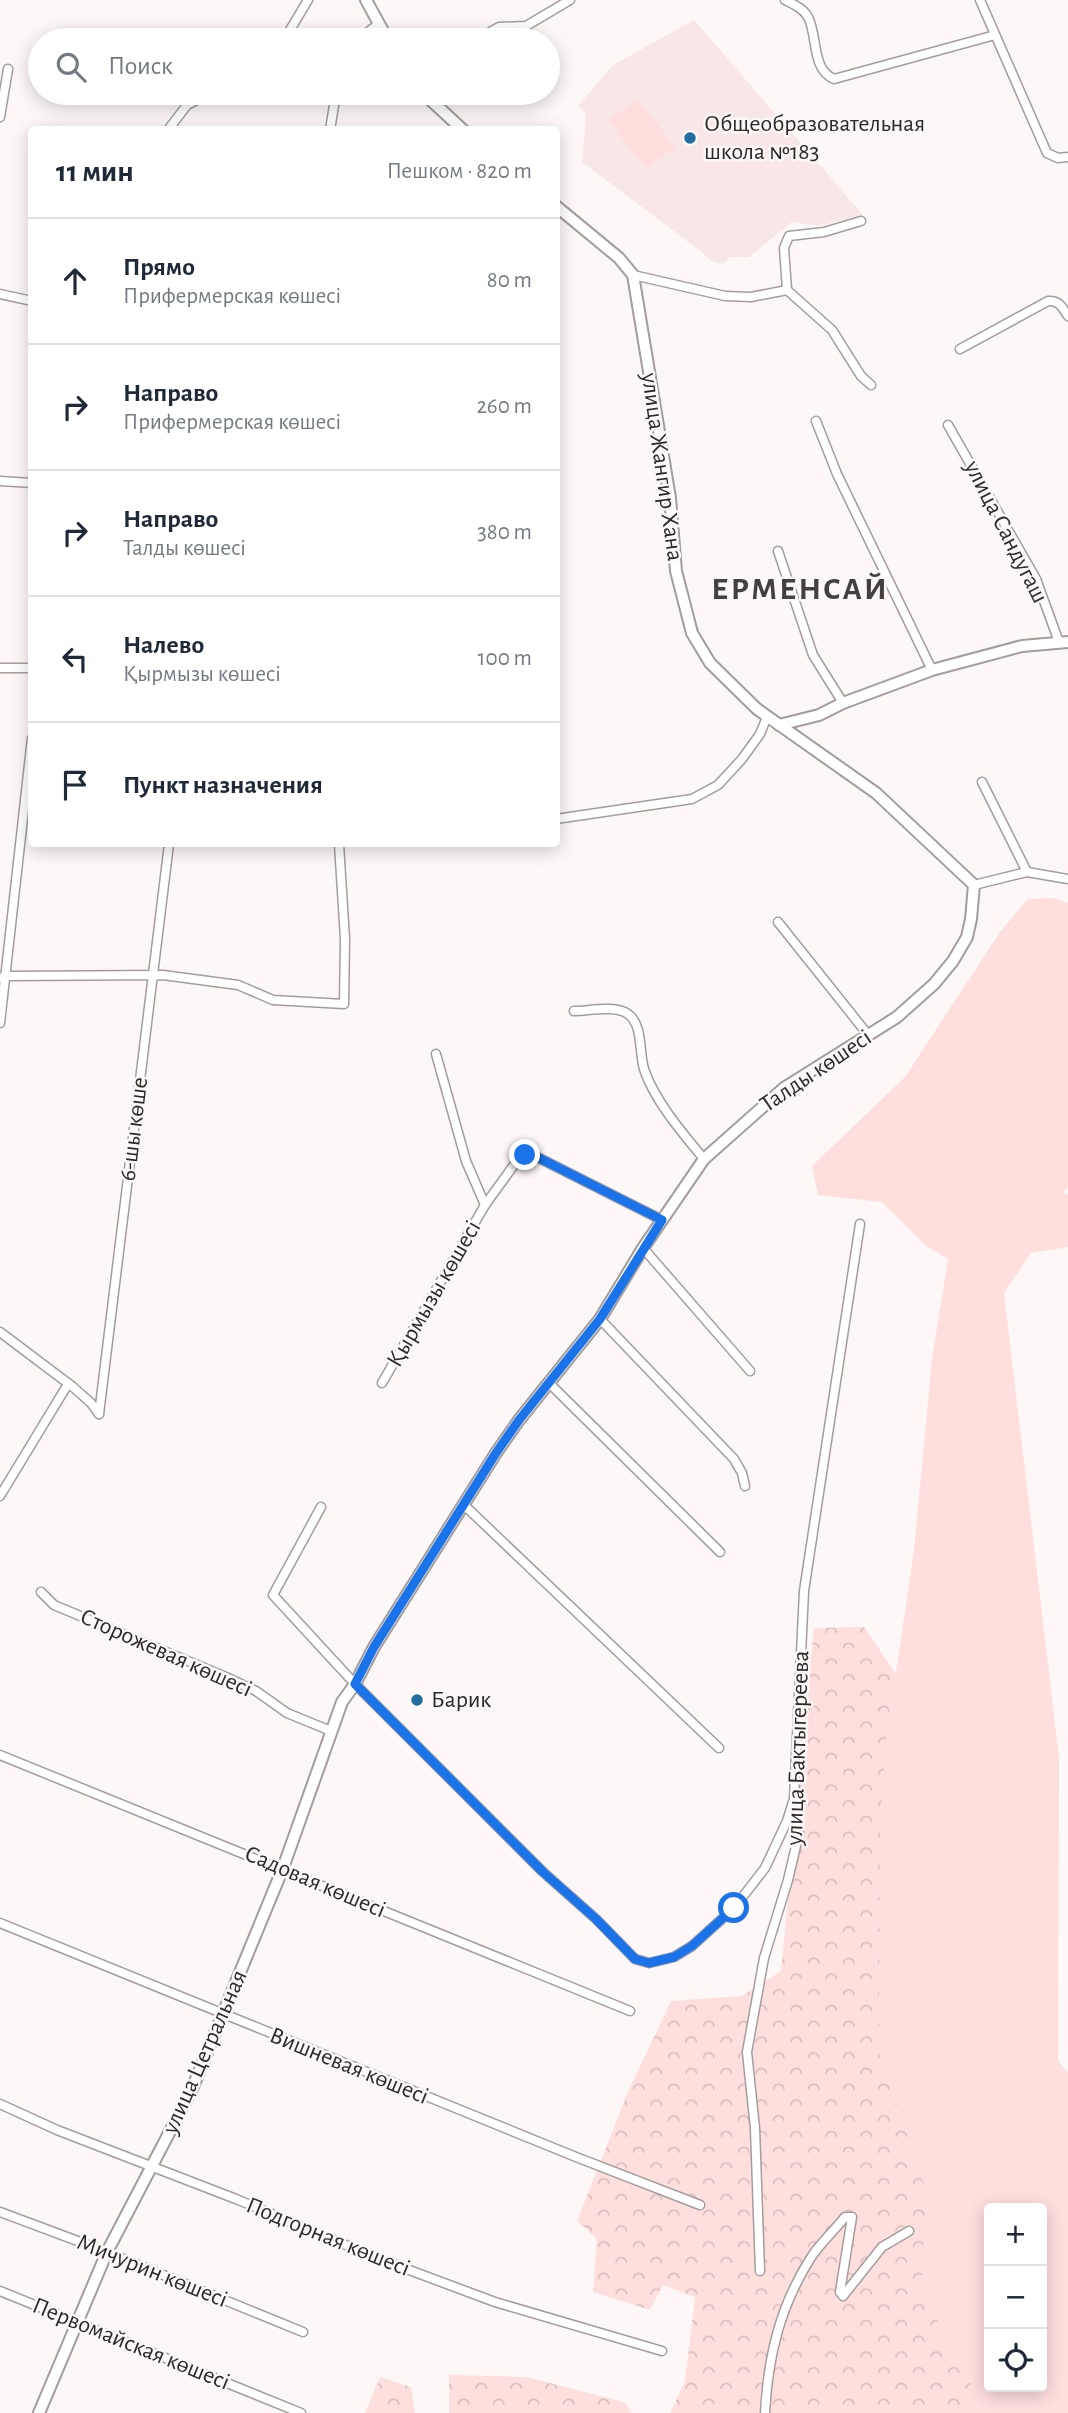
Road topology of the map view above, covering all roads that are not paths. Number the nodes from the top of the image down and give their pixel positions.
1 (308, 0) edge
2 (366, 0) edge
3 (570, 0) edge
4 (785, 0) edge
5 (980, 0) edge
6 (378, 24) junction
7 (291, 28) edge
8 (373, 28) edge
9 (380, 28) edge
10 (497, 28) edge
11 (995, 35) junction
12 (8, 69) dead end
13 (187, 105) edge
14 (334, 105) edge
15 (436, 105) edge
16 (0, 117) edge
17 (171, 126) edge
18 (331, 126) edge
19 (459, 126) edge
20 (1068, 157) edge
21 (560, 209) edge
22 (861, 221) dead end
23 (633, 275) junction
24 (787, 290) junction
25 (0, 294) edge
26 (28, 300) edge
27 (1068, 316) edge
28 (960, 349) dead end
29 (870, 385) dead end
30 (816, 421) dead end
31 (948, 425) dead end
32 (0, 481) edge
33 (28, 483) edge
34 (778, 551) dead end
35 (1063, 642) edge
36 (0, 668) edge
37 (28, 668) edge
38 (932, 670) junction
39 (843, 703) junction
40 (767, 717) junction
41 (779, 725) junction
42 (28, 770) edge
43 (982, 782) dead end
44 (560, 818) edge
45 (169, 847) edge
46 (339, 847) edge
47 (1027, 872) junction
48 (1068, 879) edge
49 (974, 884) junction
50 (778, 922) dead end
51 (153, 976) junction
52 (3, 977) edge
53 (574, 1012) dead end
54 (0, 1023) edge
55 (869, 1036) junction
56 (436, 1054) dead end
57 (704, 1159) junction
58 (485, 1205) junction
59 (662, 1220) junction
60 (860, 1224) dead end
61 (643, 1248) junction
62 (600, 1319) junction
63 (0, 1332) edge
64 (750, 1371) dead end
65 (382, 1383) dead end
66 (549, 1383) junction
67 (68, 1384) junction
68 (745, 1486) dead end
69 (0, 1496) edge
70 (464, 1505) junction
71 (321, 1507) dead end
72 (720, 1552) dead end
73 (41, 1592) dead end
74 (355, 1684) junction
75 (331, 1731) junction
76 (719, 1748) dead end
77 (0, 1755) edge
78 (790, 1810) junction
79 (283, 1868) junction
80 (0, 1923) edge
81 (630, 2011) dead end
82 (224, 2015) junction
83 (0, 2104) edge
84 (151, 2167) junction
85 (700, 2205) dead end
86 (0, 2212) edge
87 (909, 2231) dead end
88 (107, 2252) junction
89 (760, 2271) dead end
90 (0, 2291) edge
91 (77, 2322) junction
92 (303, 2332) dead end
93 (662, 2351) dead end
94 (39, 2413) edge
95 (301, 2413) edge
96 (765, 2413) edge

1 - 7 street
2 - 6 street
3 - 10 street
4 - 11 street
5 - 11 street
6 - 8 street
6 - 9 street
11 - 20 street
12 - 16 street
13 - 17 street
14 - 18 street
15 - 19 street
21 - 23 street
22 - 24 street
23 - 24 street
23 - 40 street, улица Жангир Хана
24 - 29 street
25 - 26 street
27 - 28 street
30 - 38 street
31 - 35 street, улица Сандугаш
32 - 33 street
34 - 39 street
35 - 38 street
36 - 37 street
38 - 39 street
39 - 41 street
40 - 41 street, улица Жангир Хана
40 - 44 street
41 - 49 street, улица Жангир Хана
42 - 52 street
43 - 47 street
45 - 51 street, 6-шы көше
46 - 51 street
47 - 48 street
47 - 49 street
49 - 55 street, Талды көшесі
50 - 55 street
51 - 52 street
51 - 67 street, 6-шы көше
52 - 54 street
53 - 57 street
55 - 57 street, Талды көшесі
56 - 58 street, Қырмызы көшесі
57 - 59 street, Талды көшесі
58 - 59 street, Қырмызы көшесі
58 - 65 street, Қырмызы көшесі
59 - 61 street, Талды көшесі
60 - 78 street, улица Бактыгереева
61 - 62 street, Талды көшесі
61 - 64 street
62 - 66 street, Талды көшесі
62 - 68 street
63 - 67 street
66 - 70 street, Талды көшесі
66 - 72 street
67 - 69 street
70 - 74 street, Талды көшесі
70 - 76 street
71 - 74 street
73 - 75 street, Сторожевая көшесі
74 - 75 street, улица Цетральная
74 - 78 street
75 - 79 street, улица Цетральная
77 - 79 street, Садовая көшесі
78 - 89 street, улица Бактыгереева
79 - 81 street, Садовая көшесі
79 - 82 street, улица Цетральная
80 - 82 street, Вишневая көшесі
82 - 84 street, улица Цетральная
82 - 85 street, Вишневая көшесі
83 - 84 street, Подгорная көшесі
84 - 88 street, улица Цетральная
84 - 93 street, Подгорная көшесі
86 - 88 street, Мичурин көшесі
87 - 96 street
88 - 91 street, улица Цетральная
88 - 92 street, Мичурин көшесі
90 - 91 street, Первомайская көшесі
91 - 94 street, улица Цетральная
91 - 95 street, Первомайская көшесі

